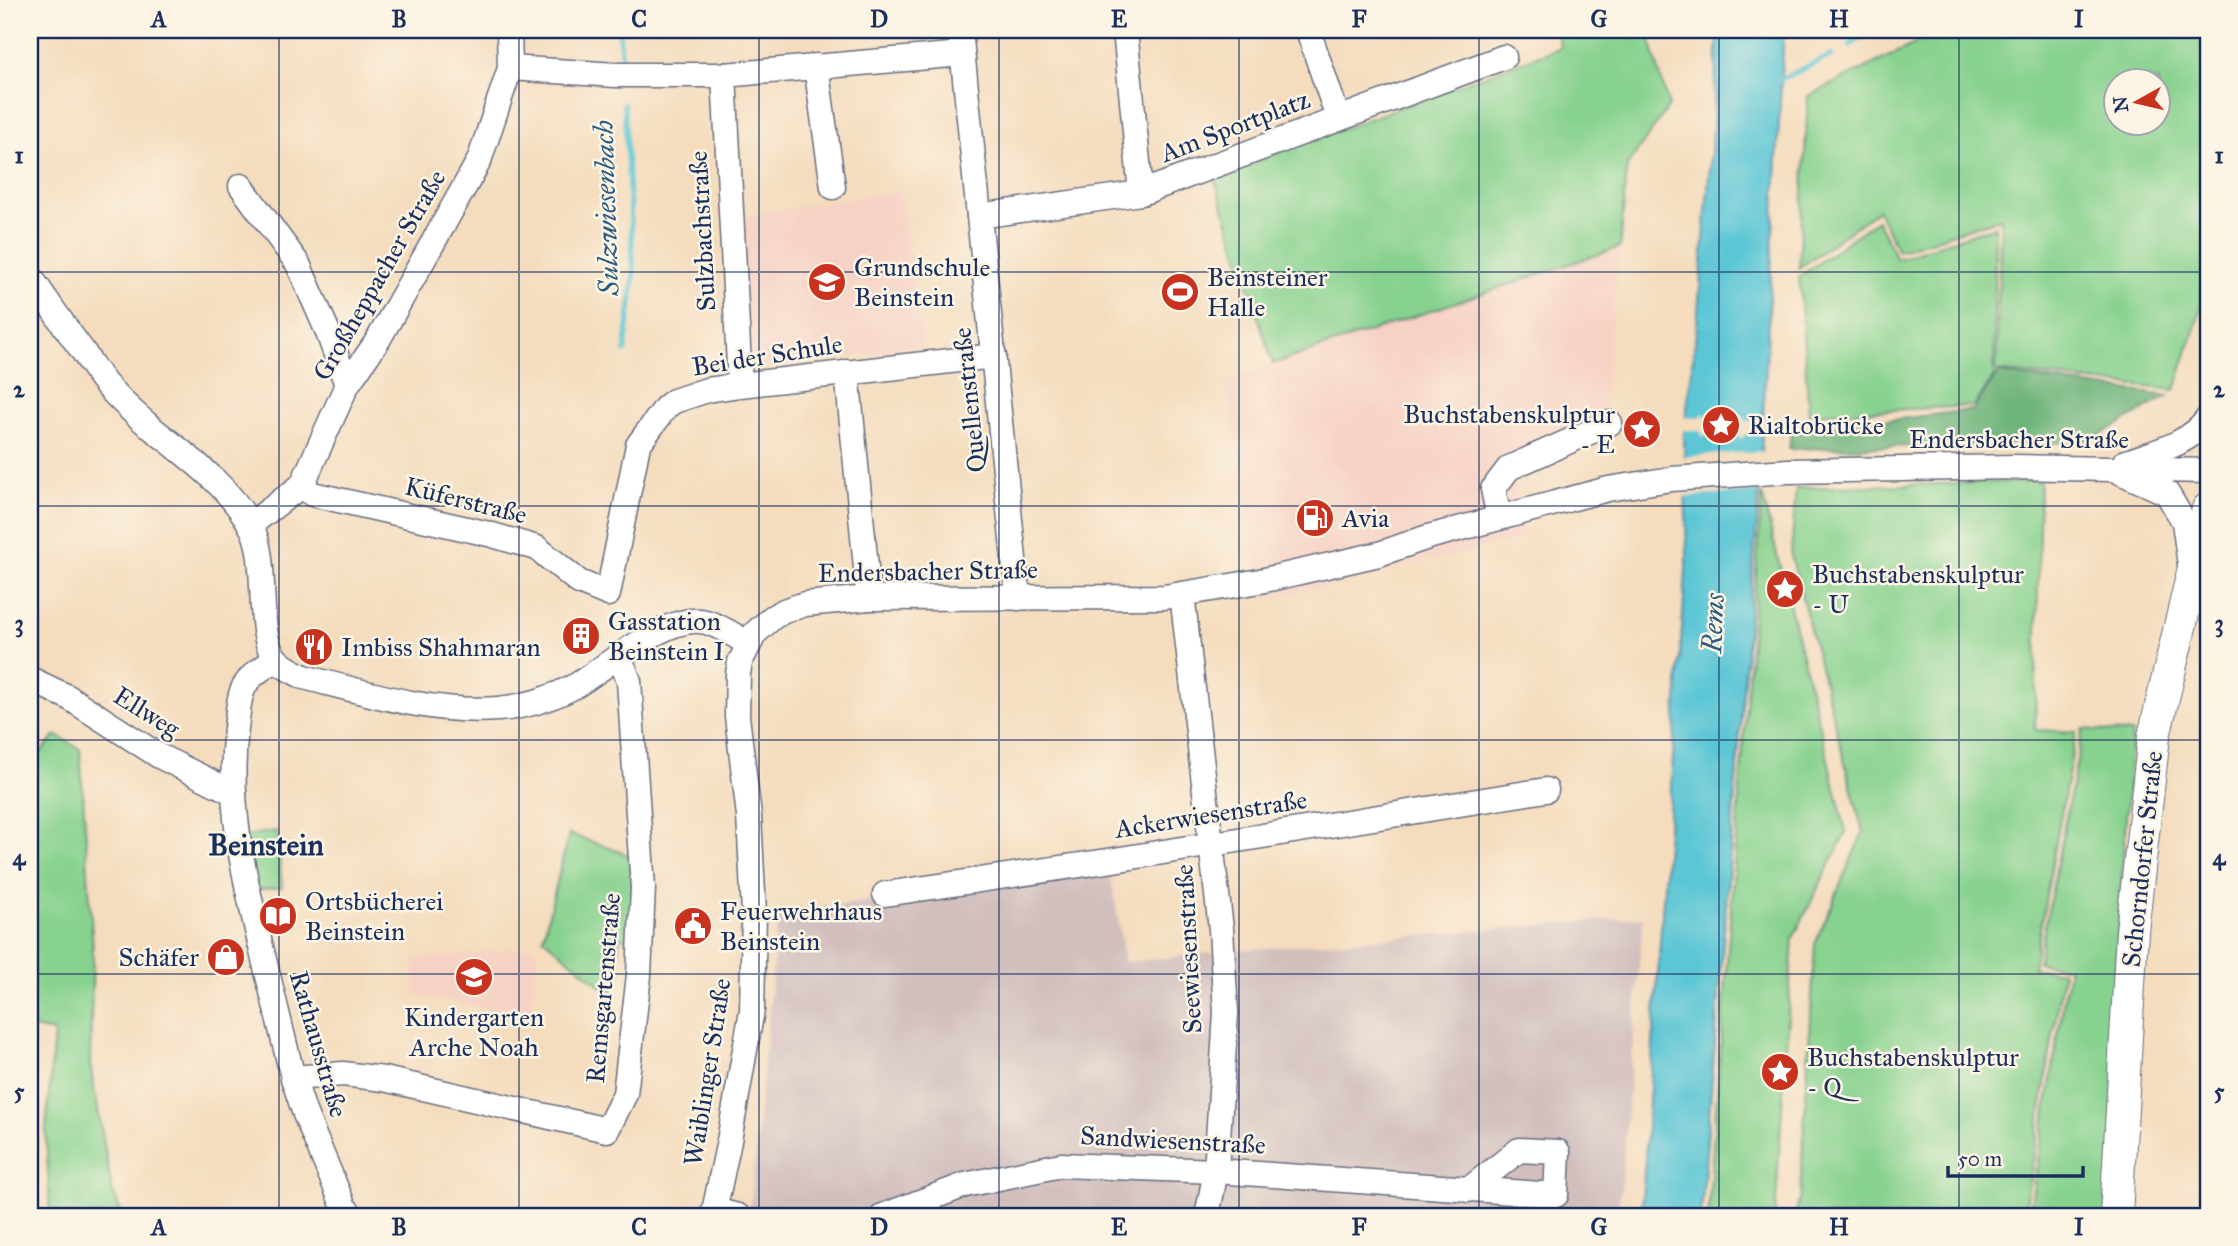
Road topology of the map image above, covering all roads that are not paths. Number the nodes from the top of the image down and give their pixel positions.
1 (509, 30) edge
2 (1125, 30) edge
3 (1308, 30) edge
4 (961, 42) edge
5 (1504, 57) dead end
6 (816, 66) junction
7 (510, 68) junction
8 (723, 75) junction
9 (1338, 118) junction
10 (241, 186) dead end
11 (833, 187) dead end
12 (1141, 194) junction
13 (979, 216) junction
14 (30, 276) edge
15 (994, 356) junction
16 (848, 372) junction
17 (740, 384) junction
18 (347, 385) junction
19 (2208, 418) edge
20 (1610, 423) dead end
21 (2110, 468) junction
22 (2208, 471) edge
23 (302, 485) junction
24 (2208, 509) edge
25 (1499, 517) junction
26 (250, 525) junction
27 (2192, 577) junction
28 (608, 594) joint
29 (1182, 594) junction
30 (869, 598) junction
31 (1018, 598) junction
32 (749, 644) junction
33 (616, 659) junction
34 (276, 660) junction
35 (30, 679) edge
36 (1546, 790) dead end
37 (234, 793) junction
38 (1212, 844) junction
39 (885, 894) dead end
40 (293, 1078) junction
41 (1216, 1171) junction
42 (1468, 1190) dead end
43 (722, 1214) edge
44 (349, 1215) edge
45 (883, 1216) edge
46 (1207, 1216) edge
47 (2116, 1216) edge

1 - 7 street, Großheppacher Straße
2 - 12 street
3 - 9 street
4 - 6 street
4 - 13 street, Quellenstraße
5 - 9 street, Am Sportplatz
6 - 8 street
6 - 11 street
7 - 8 street
7 - 18 street, Großheppacher Straße
8 - 17 street, Sulzbachstraße
9 - 12 street, Am Sportplatz
10 - 18 street
12 - 13 street, Am Sportplatz
13 - 15 street, Quellenstraße
14 - 26 street
15 - 16 street, Bei der Schule
15 - 31 street, Quellenstraße
16 - 17 street, Bei der Schule
16 - 30 street
17 - 28 street, Bei der Schule
18 - 23 street, Großheppacher Straße
19 - 21 street
20 - 25 street
21 - 22 street, Endersbacher Straße
21 - 25 street, Endersbacher Straße
21 - 27 street
23 - 26 street, Großheppacher Straße
23 - 28 street, Küferstraße
24 - 27 main road, Schorndorfer Straße
25 - 29 street, Endersbacher Straße
26 - 34 street
27 - 47 main road, Schorndorfer Straße
29 - 31 street, Endersbacher Straße
29 - 38 street, Seewiesenstraße
30 - 31 street, Endersbacher Straße
30 - 32 street, Endersbacher Straße
32 - 33 street
32 - 43 street, Waiblinger Straße
33 - 34 street
33 - 40 street, Remsgartenstraße
34 - 37 street, Rathausstraße
35 - 37 street, Ellweg
36 - 38 street, Ackerwiesenstraße
37 - 40 street, Rathausstraße
38 - 39 street, Ackerwiesenstraße
38 - 41 street, Seewiesenstraße
40 - 44 street, Rathausstraße
41 - 42 street, Sandwiesenstraße
41 - 45 street, Sandwiesenstraße
41 - 46 street, Seewiesenstraße

